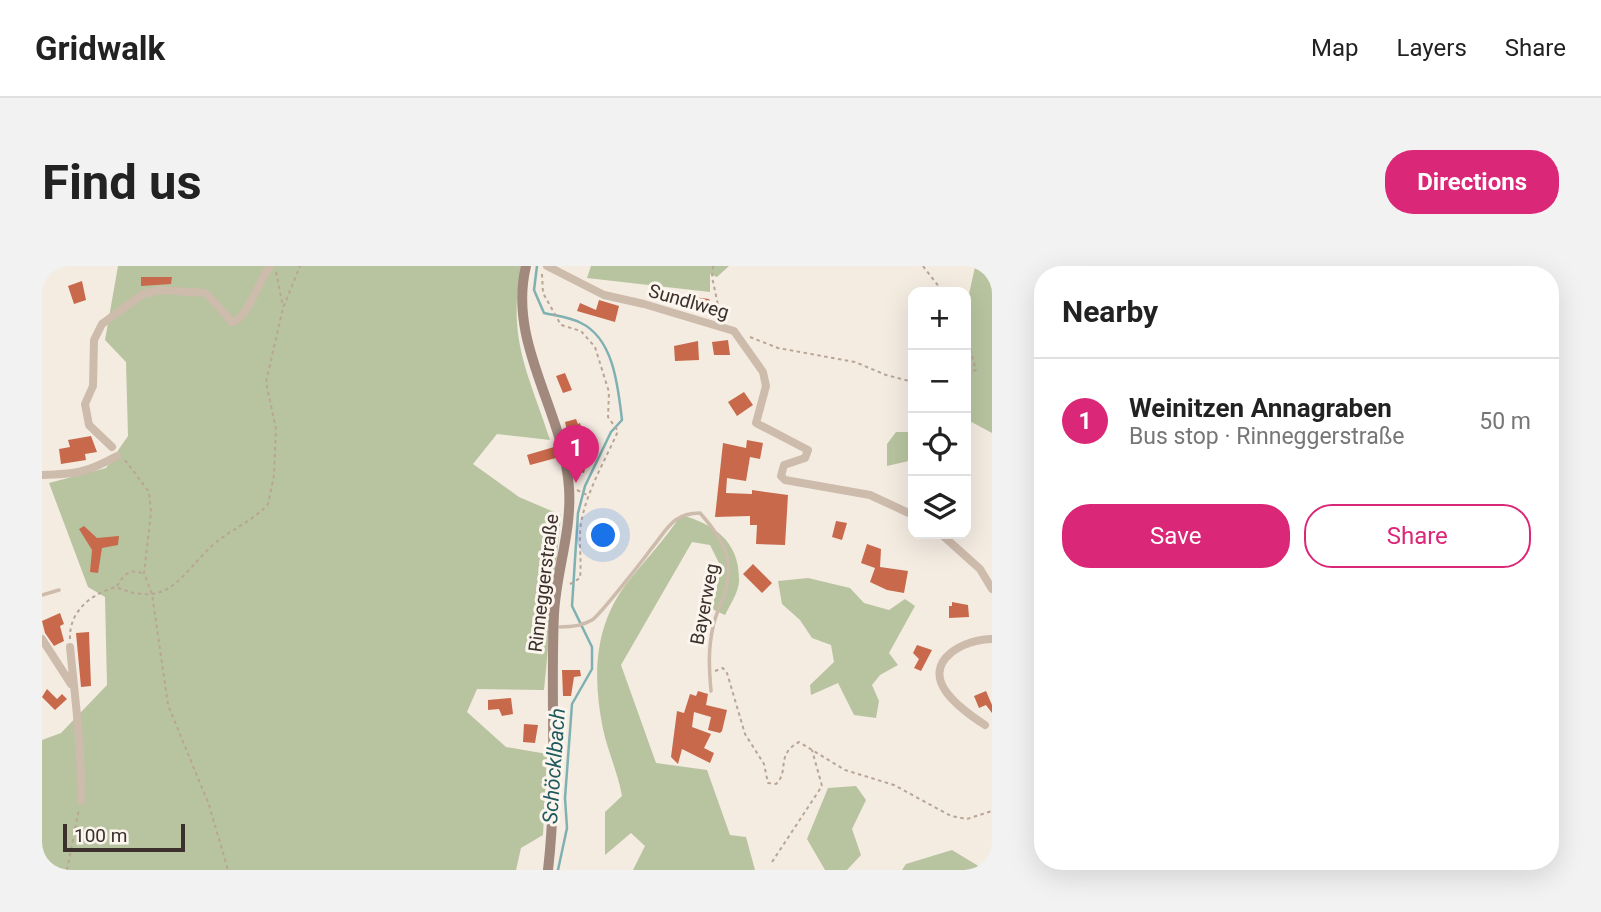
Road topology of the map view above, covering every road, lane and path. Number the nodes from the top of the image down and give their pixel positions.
1 (272, 266) edge
2 (300, 266) edge
3 (526, 266) edge
4 (546, 266) edge
5 (713, 266) edge
6 (923, 266) edge
7 (939, 287) edge
8 (283, 308) junction
9 (723, 327) junction
10 (734, 331) junction
11 (971, 353) edge
12 (971, 372) edge
13 (908, 381) edge
14 (112, 447) dead end
15 (120, 457) joint
16 (42, 475) edge
17 (579, 490) dead end
18 (589, 496) junction
19 (908, 513) edge
20 (947, 539) edge
21 (144, 573) junction
22 (569, 585) dead end
23 (116, 587) junction
24 (992, 589) edge
25 (59, 590) dead end
26 (152, 594) junction
27 (42, 595) edge
28 (560, 627) dead end
29 (992, 639) edge
30 (46, 642) edge
31 (70, 647) joint
32 (71, 684) junction
33 (711, 689) joint
34 (985, 725) dead end
35 (811, 748) junction
36 (81, 801) joint
37 (992, 811) edge
38 (772, 862) dead end
39 (67, 870) edge
40 (228, 870) edge
41 (548, 870) edge

1 - 8 path
1 - 14 street
2 - 8 path
3 - 41 main road, Rinneggerstraße
4 - 9 street, Sundlweg
4 - 18 path
5 - 9 path
6 - 7 path
8 - 26 path
9 - 10 street, Sundlweg
10 - 13 path
10 - 19 street, Sundlweg
11 - 12 path
15 - 16 street
15 - 21 path
17 - 18 path
18 - 22 path
20 - 24 street
21 - 23 path
21 - 26 path
23 - 26 path
23 - 31 path
25 - 27 lane
26 - 40 path
28 - 33 lane, Bayerweg
29 - 34 street
30 - 32 street
31 - 32 street
32 - 36 street
33 - 35 path
35 - 37 path
35 - 38 path
36 - 39 path

